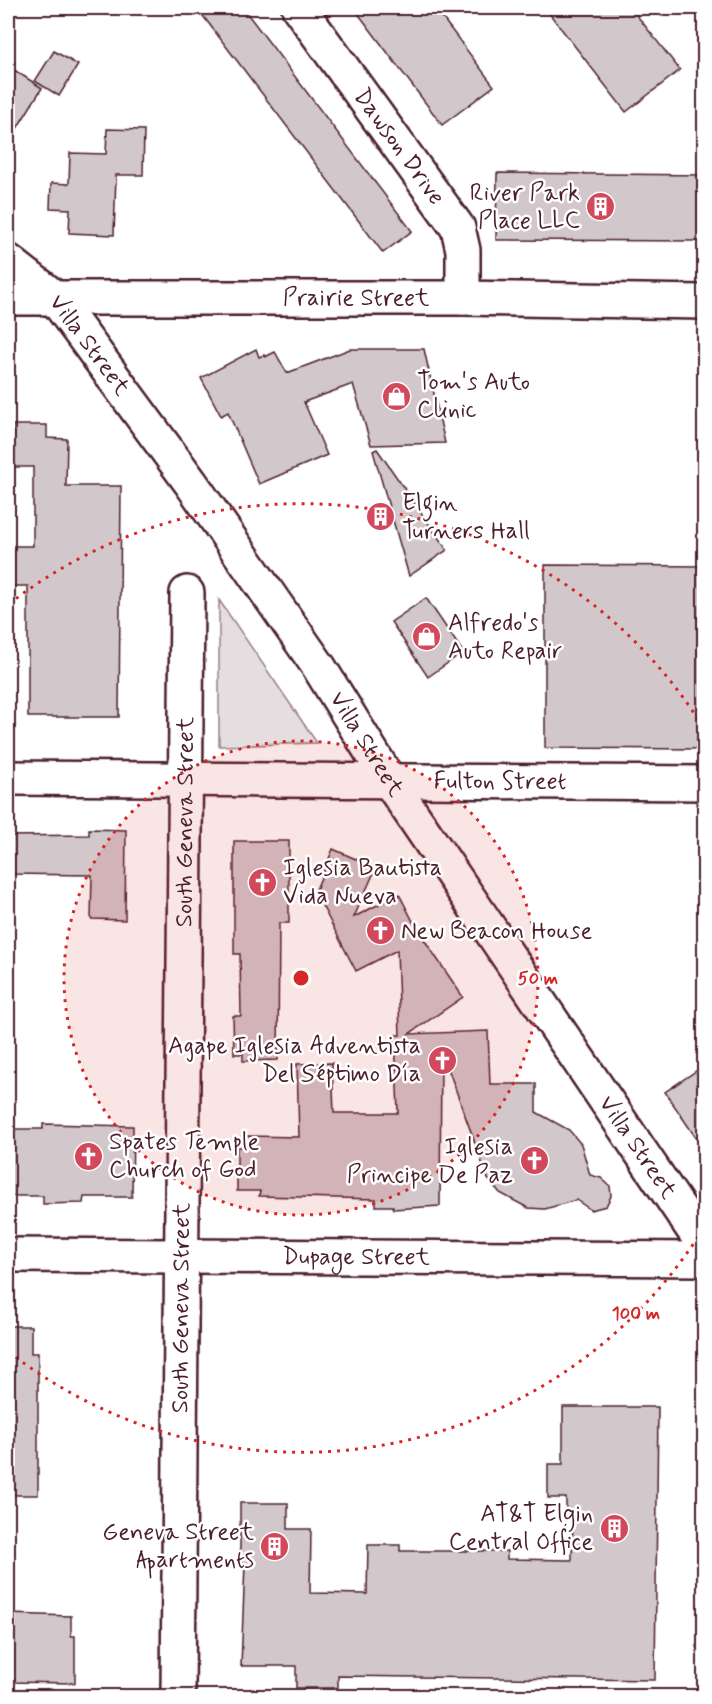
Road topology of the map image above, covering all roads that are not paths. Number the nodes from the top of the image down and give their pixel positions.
1 (299, 8) edge
2 (8, 261) edge
3 (8, 298) edge
4 (54, 298) junction
5 (463, 298) junction
6 (705, 302) edge
7 (187, 593) dead end
8 (8, 778) edge
9 (186, 778) junction
10 (390, 782) junction
11 (705, 783) edge
12 (705, 1245) edge
13 (8, 1255) edge
14 (181, 1256) junction
15 (705, 1259) edge
16 (178, 1696) edge

1 - 5 street, Dawson Drive
2 - 4 street, Villa Street
3 - 4 street, Prairie Street
4 - 5 street, Prairie Street
4 - 10 street, Villa Street
5 - 6 street, Prairie Street
7 - 9 street, South Geneva Street
8 - 9 street, Fulton Street
9 - 10 street, Fulton Street
9 - 14 street, South Geneva Street
10 - 11 street, Fulton Street
10 - 12 street, Villa Street
13 - 14 street, Dupage Street
14 - 15 street, Dupage Street
14 - 16 street, South Geneva Street

